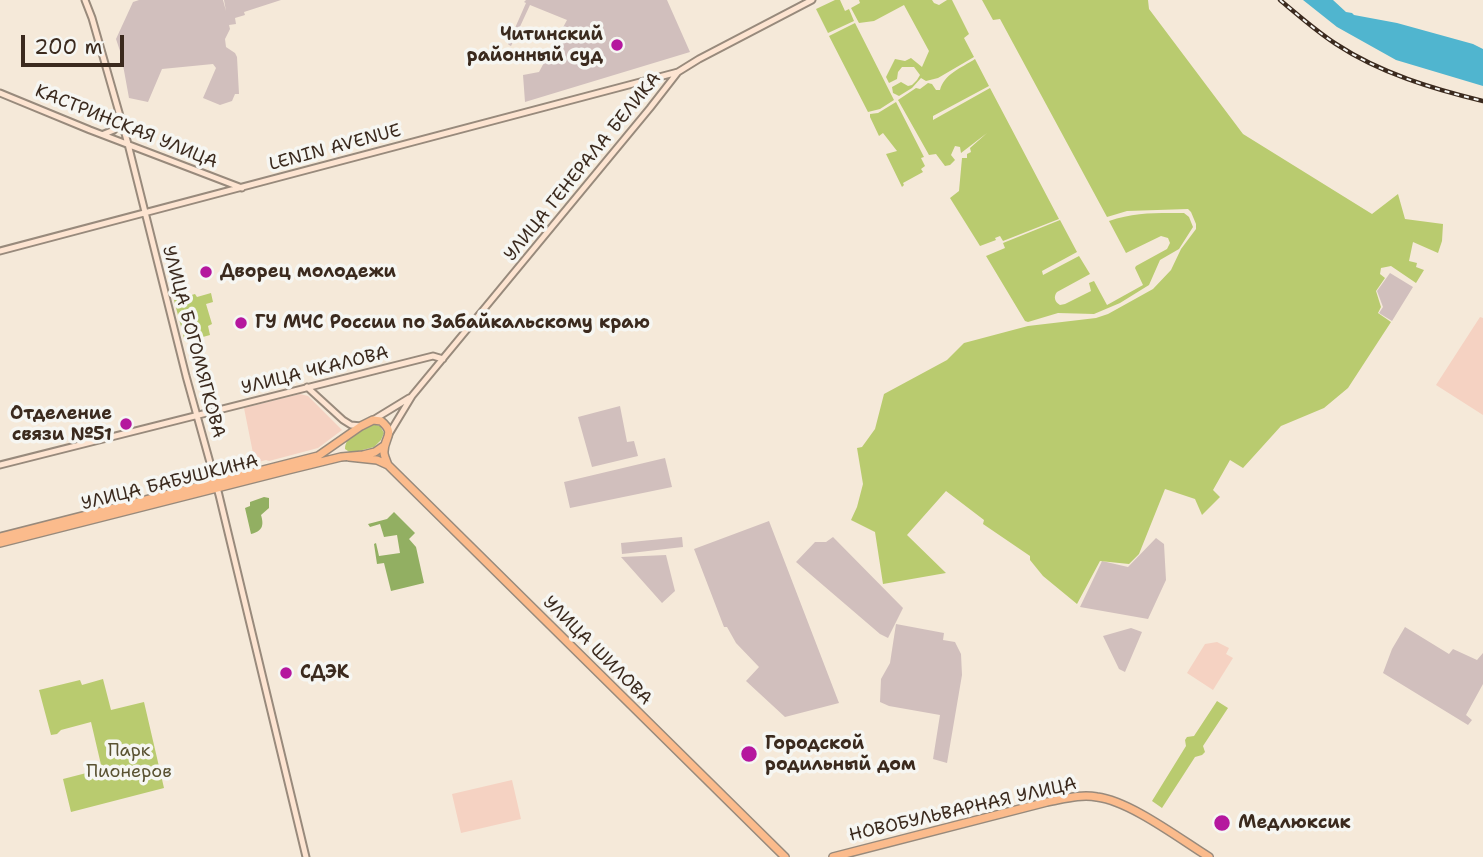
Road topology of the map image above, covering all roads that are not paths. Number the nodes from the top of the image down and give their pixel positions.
1 (85, 0) edge
2 (812, 0) edge
3 (678, 72) junction
4 (0, 93) edge
5 (120, 114) junction
6 (101, 134) junction
7 (128, 144) junction
8 (242, 188) junction
9 (145, 214) junction
10 (0, 251) edge
11 (443, 359) junction
12 (307, 387) junction
13 (412, 396) junction
14 (197, 415) junction
15 (344, 420) junction
16 (373, 420) junction
17 (361, 426) junction
18 (389, 434) junction
19 (346, 438) junction
20 (386, 444) junction
21 (349, 457) junction
22 (0, 465) edge
23 (388, 465) junction
24 (216, 486) junction
25 (0, 537) edge
26 (0, 543) edge
27 (306, 857) edge
28 (785, 857) edge
29 (833, 857) edge
30 (1209, 857) edge

1 - 5 main road, УЛИЦА БОГОМЯГКОВА
2 - 3 main road, УЛИЦА ГЕНЕРАЛА БЕЛИКА
3 - 8 main road, LENIN AVENUE
3 - 11 main road, УЛИЦА ГЕНЕРАЛА БЕЛИКА
4 - 6 main road, КАСТРИНСКАЯ УЛИЦА
5 - 6 main road
5 - 7 main road, УЛИЦА БОГОМЯГКОВА
6 - 7 main road, КАСТРИНСКАЯ УЛИЦА
7 - 8 main road, КАСТРИНСКАЯ УЛИЦА
7 - 9 main road, УЛИЦА БОГОМЯГКОВА
8 - 9 main road, LENIN AVENUE
9 - 10 main road, LENIN AVENUE
9 - 14 main road, УЛИЦА БОГОМЯГКОВА
11 - 12 main road, УЛИЦА ЧКАЛОВА
11 - 13 main road, УЛИЦА ГЕНЕРАЛА БЕЛИКА
12 - 14 main road, УЛИЦА ЧКАЛОВА
12 - 15 main road
13 - 16 main road
13 - 18 main road
14 - 22 main road, УЛИЦА ЧКАЛОВА
14 - 24 main road, УЛИЦА БОГОМЯГКОВА
15 - 17 main road
15 - 19 main road
16 - 17 main road, УЛИЦА БАБУШКИНА
16 - 18 main road
17 - 19 main road, УЛИЦА БАБУШКИНА
18 - 20 main road
19 - 21 main road
19 - 24 main road, УЛИЦА БАБУШКИНА
20 - 21 main road, УЛИЦА БАБУШКИНА
20 - 23 main road
21 - 23 main road
21 - 24 main road, УЛИЦА БАБУШКИНА
23 - 28 main road, УЛИЦА ШИЛОВА
24 - 25 main road, УЛИЦА БАБУШКИНА
24 - 26 main road, УЛИЦА БАБУШКИНА
24 - 27 main road, УЛИЦА БОГОМЯГКОВА
29 - 30 main road, НОВОБУЛЬВАРНАЯ УЛИЦА

